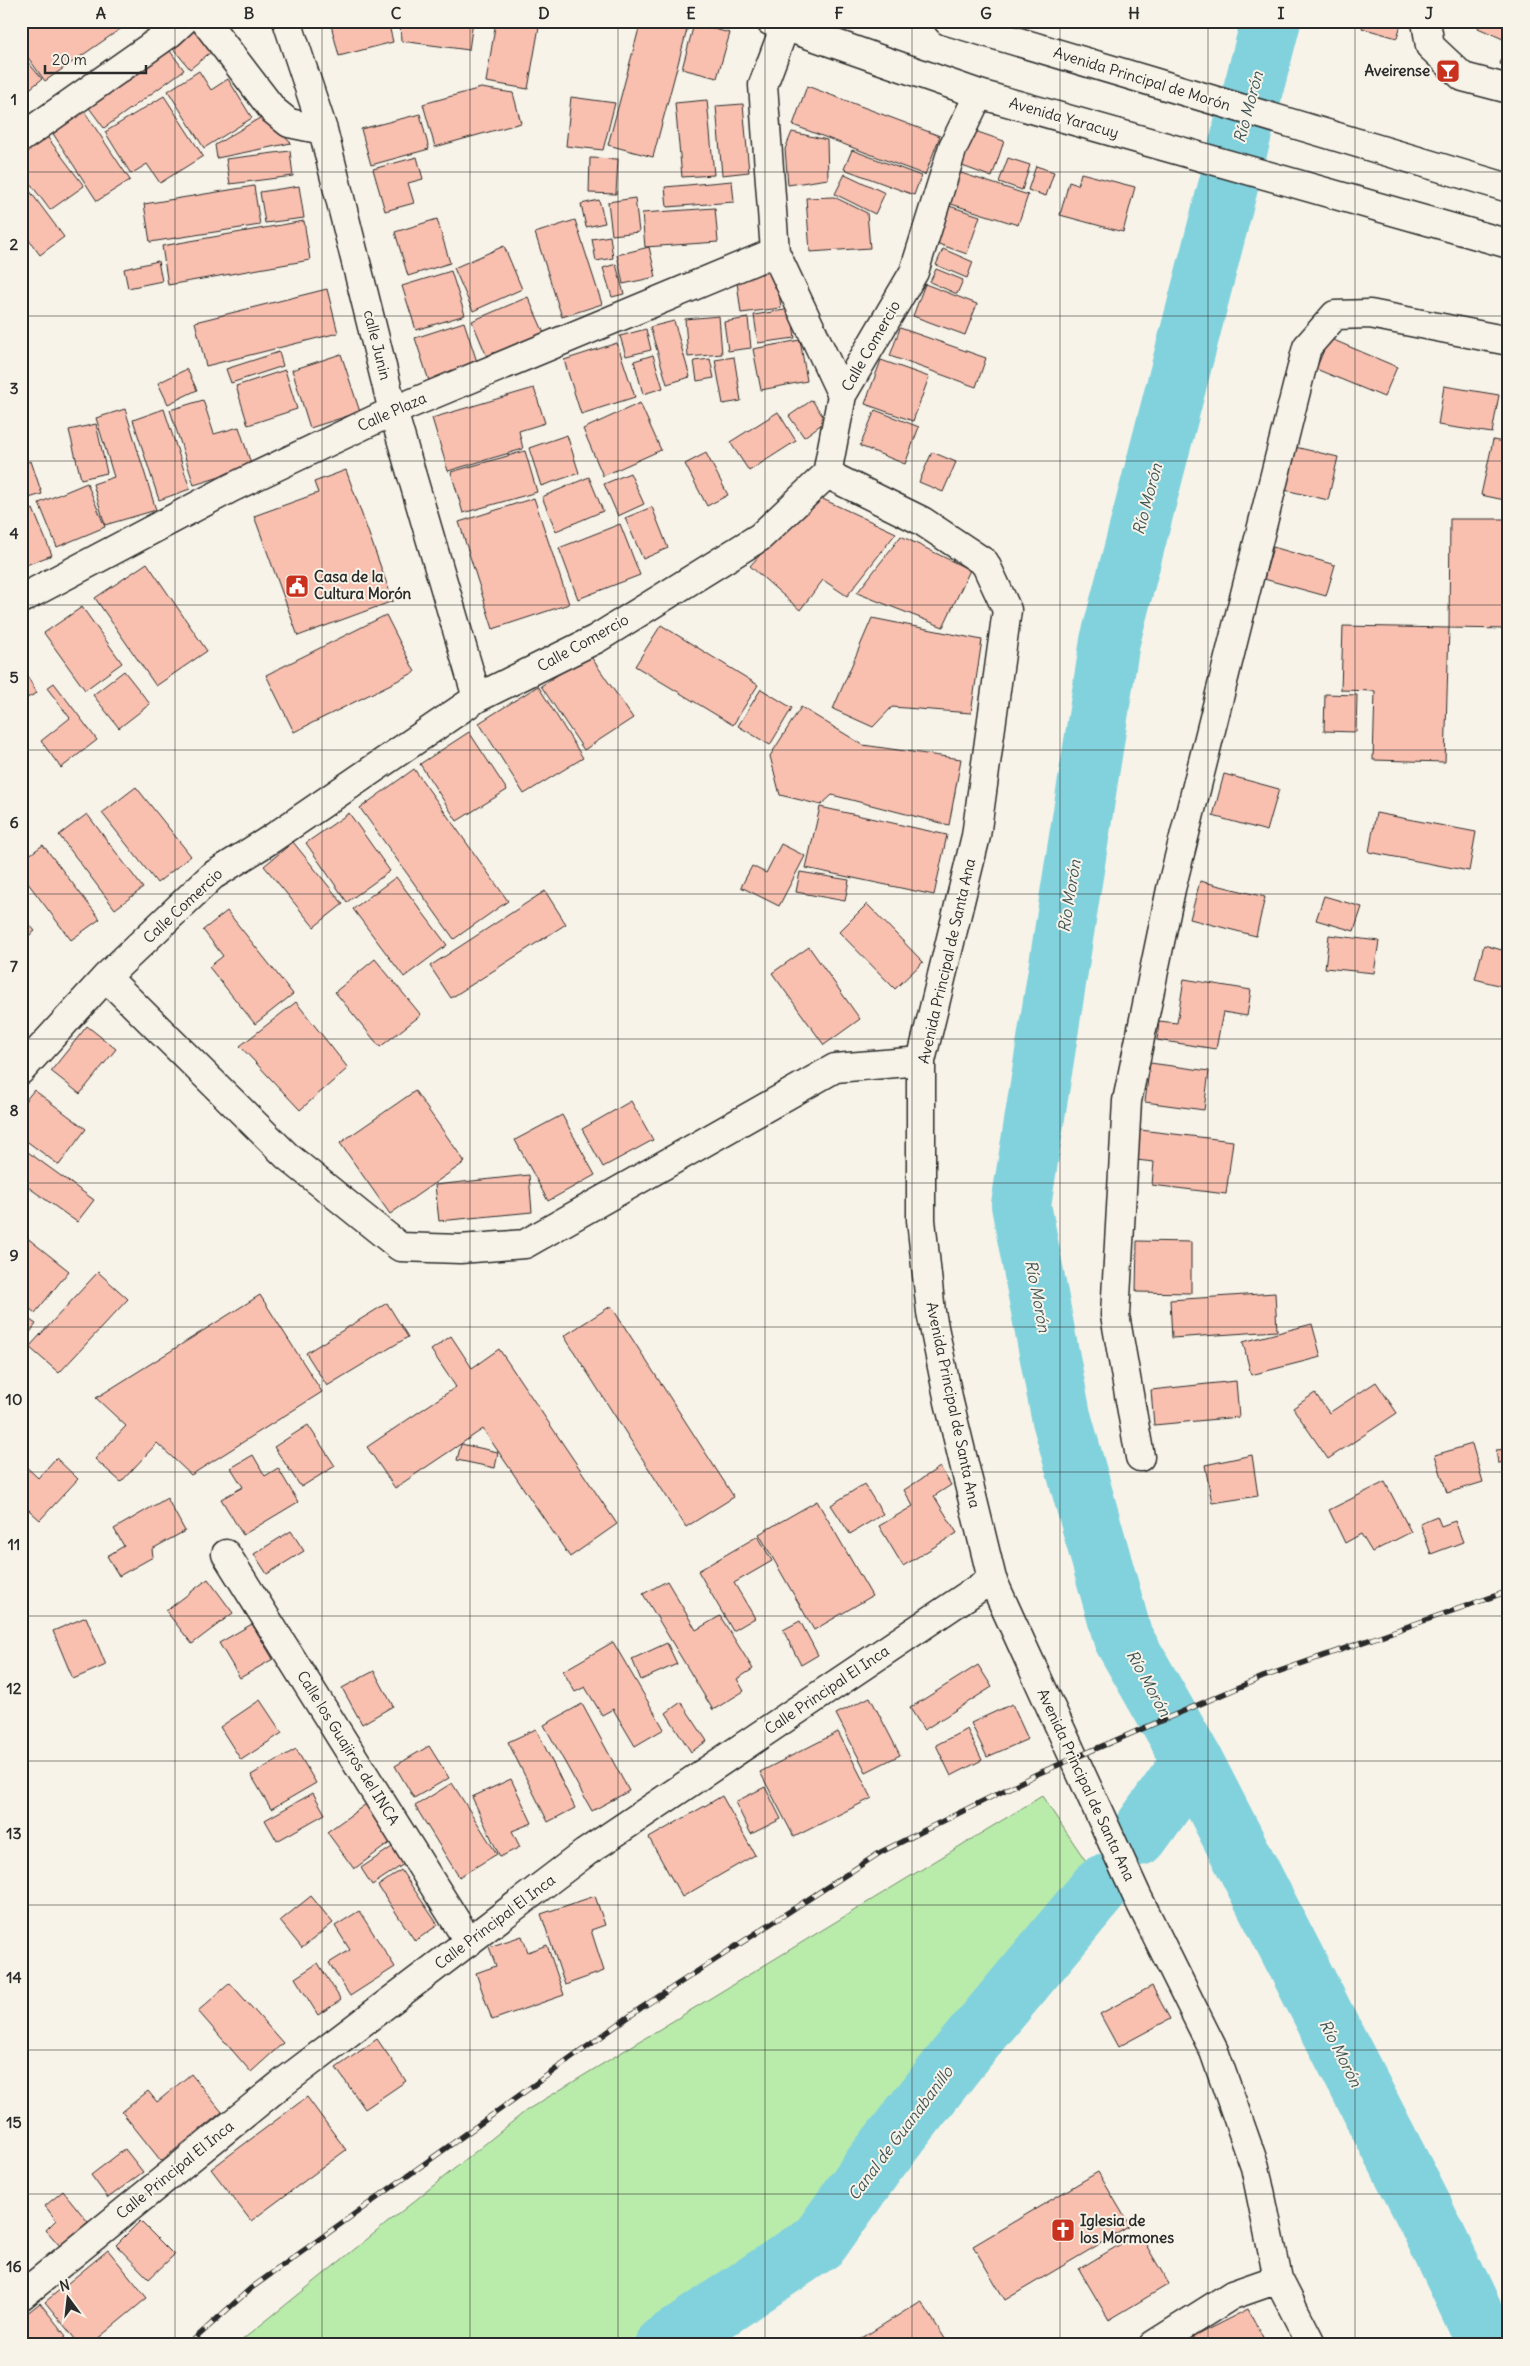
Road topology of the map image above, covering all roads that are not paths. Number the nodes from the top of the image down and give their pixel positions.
1 (183, 21) edge
2 (205, 21) edge
3 (286, 21) edge
4 (1426, 21) edge
5 (953, 22) edge
6 (777, 23) edge
7 (1509, 89) edge
8 (979, 94) junction
9 (322, 130) junction
10 (21, 138) edge
11 (1509, 188) edge
12 (1509, 244) edge
13 (775, 252) junction
14 (1509, 341) edge
15 (842, 395) junction
16 (393, 411) junction
17 (827, 474) junction
18 (21, 599) edge
19 (477, 698) junction
20 (106, 976) junction
21 (921, 1062) junction
22 (21, 1070) edge
23 (1140, 1457) dead end
24 (226, 1554) dead end
25 (992, 1579) junction
26 (469, 1942) junction
27 (1278, 2279) junction
28 (21, 2296) edge
29 (1153, 2345) edge
30 (1312, 2345) edge

1 - 10 street
2 - 9 street
3 - 9 street, calle Junin
4 - 7 street
5 - 11 street, Avenida Principal de Morón
6 - 8 street
6 - 13 street
8 - 12 street, Avenida Yaracuy
8 - 15 street, Calle Comercio
9 - 16 street, calle Junin
13 - 15 street
13 - 16 street, Calle Plaza
14 - 23 street
15 - 17 street, Calle Comercio
16 - 18 street, Calle Plaza
16 - 19 street, calle Junin
17 - 19 street, Calle Comercio
17 - 21 street, Avenida Principal de Santa Ana
19 - 20 street, Calle Comercio
20 - 21 street
20 - 22 street, Calle Comercio
21 - 25 street, Avenida Principal de Santa Ana
24 - 26 street, Calle los Guajiros del INCA
25 - 26 street, Calle Principal El Inca
25 - 27 street, Avenida Principal de Santa Ana
26 - 28 street, Calle Principal El Inca
27 - 29 street
27 - 30 street, Avenida Principal de Santa Ana

